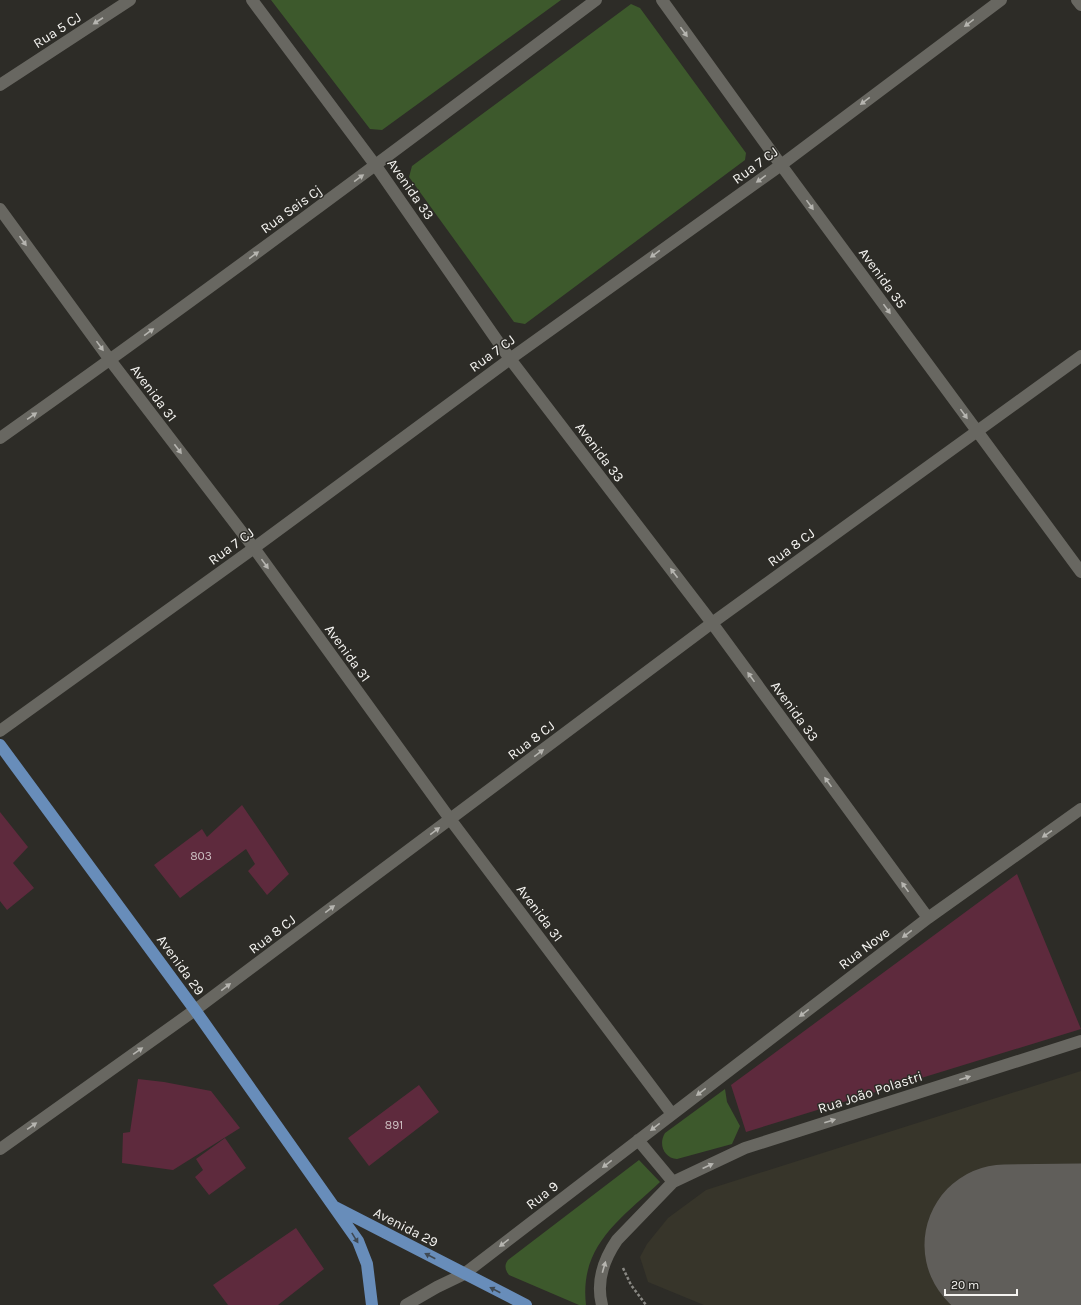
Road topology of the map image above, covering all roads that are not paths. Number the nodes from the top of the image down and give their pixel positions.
1 (130, 0) edge
2 (252, 0) edge
3 (596, 0) edge
4 (662, 0) edge
5 (1001, 0) edge
6 (1077, 0) edge
7 (1081, 5) edge
8 (0, 85) edge
9 (781, 165) junction
10 (376, 166) junction
11 (0, 209) edge
12 (1081, 356) edge
13 (510, 359) junction
14 (110, 360) junction
15 (977, 431) junction
16 (0, 438) edge
17 (254, 548) junction
18 (1081, 572) edge
19 (712, 623) junction
20 (0, 731) edge
21 (0, 745) edge
22 (1080, 810) edge
23 (450, 819) junction
24 (928, 918) junction
25 (195, 1010) junction
26 (1081, 1041) edge
27 (672, 1114) junction
28 (638, 1140) junction
29 (0, 1149) edge
30 (673, 1182) junction
31 (333, 1206) junction
32 (464, 1274) junction
33 (372, 1305) edge
34 (406, 1305) edge
35 (526, 1305) edge
36 (602, 1305) edge

1 -> 8 street, Rua 5 CJ
2 - 10 street, Avenida 33
3 - 10 street, Rua Seis Cj
4 -> 9 street, Avenida 35
5 -> 9 street, Rua 7 CJ
6 - 7 street
9 -> 13 street, Rua 7 CJ
9 -> 15 street, Avenida 35
10 - 13 street, Avenida 33
14 -> 10 street, Rua Seis Cj
11 -> 14 street, Avenida 31
12 - 15 street, Rua 8 CJ
13 - 17 street, Rua 7 CJ
19 -> 13 street, Avenida 33
16 -> 14 street, Rua Seis Cj
14 -> 17 street, Avenida 31
15 - 18 street, Avenida 35
15 - 19 street, Rua 8 CJ
17 - 20 street, Rua 7 CJ
17 -> 23 street, Avenida 31
23 -> 19 street, Rua 8 CJ
24 -> 19 street, Avenida 33
21 - 25 main road, Avenida 29
22 -> 24 street, Rua Nove
25 -> 23 street, Rua 8 CJ
23 - 27 street, Avenida 31
24 -> 27 street, Rua Nove
29 -> 25 street, Rua 8 CJ
25 - 31 main road, Avenida 29
30 -> 26 street, Rua João Polastri
27 -> 28 street, Rua Nove
28 - 30 street
28 -> 32 street, Rua 9
36 -> 30 street
32 -> 31 main road, Avenida 29
31 -> 33 main road, Avenida 29
32 - 34 street, Rua 9
35 -> 32 main road, Avenida 29

